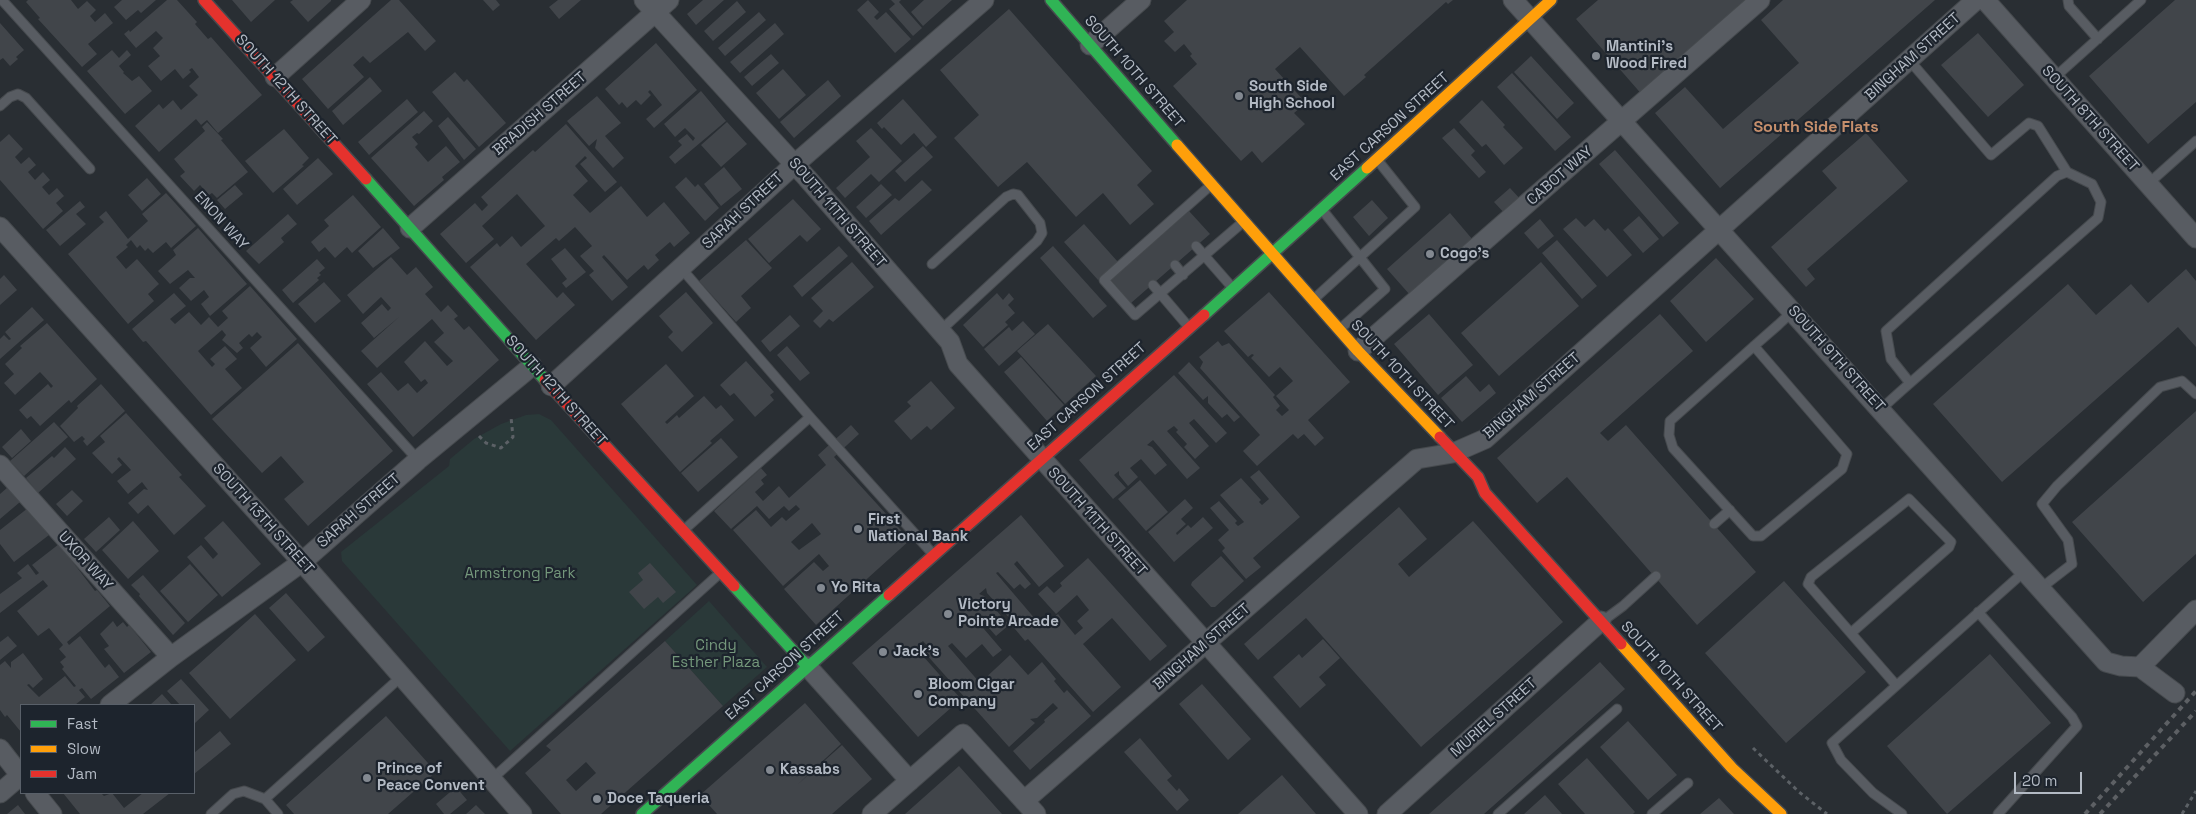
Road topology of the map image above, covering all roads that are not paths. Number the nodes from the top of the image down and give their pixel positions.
1 (2, 0) edge
2 (204, 0) edge
3 (361, 0) edge
4 (984, 0) edge
5 (1051, 0) edge
6 (1141, 0) edge
7 (1513, 0) edge
8 (1551, 0) edge
9 (1760, 0) edge
10 (1976, 0) edge
11 (1985, 0) edge
12 (2068, 0) edge
13 (2141, 0) edge
14 (656, 4) edge
15 (1530, 19) junction
16 (2098, 39) junction
17 (1090, 45) junction
18 (1910, 61) junction
19 (274, 77) junction
20 (2054, 78) junction
21 (0, 106) edge
22 (1622, 122) junction
23 (2196, 141) edge
24 (1377, 160) junction
25 (795, 164) junction
26 (90, 169) dead end
27 (2067, 172) junction
28 (1213, 184) junction
29 (2148, 184) junction
30 (1322, 210) junction
31 (1245, 220) junction
32 (0, 227) edge
33 (410, 228) junction
34 (1720, 230) junction
35 (2196, 238) edge
36 (1196, 246) dead end
37 (1274, 252) junction
38 (1205, 256) junction
39 (1361, 256) junction
40 (932, 264) dead end
41 (1175, 265) dead end
42 (681, 268) junction
43 (1183, 275) junction
44 (1152, 285) dead end
45 (1233, 288) junction
46 (1160, 294) junction
47 (1313, 300) junction
48 (1793, 311) junction
49 (1189, 327) junction
50 (1340, 330) junction
51 (940, 331) junction
52 (1754, 346) junction
53 (1358, 351) junction
54 (532, 366) junction
55 (1910, 383) junction
56 (551, 386) junction
57 (2196, 394) edge
58 (1881, 409) junction
59 (810, 418) junction
60 (1453, 453) junction
61 (1040, 459) junction
62 (418, 460) junction
63 (0, 465) edge
64 (1730, 510) junction
65 (1714, 524) dead end
66 (683, 531) junction
67 (933, 554) junction
68 (302, 562) junction
69 (2025, 571) junction
70 (721, 572) junction
71 (1656, 576) dead end
72 (2041, 588) junction
73 (2196, 610) edge
74 (1978, 612) junction
75 (1601, 622) junction
76 (1851, 633) junction
77 (1206, 644) junction
78 (171, 657) junction
79 (807, 666) junction
80 (2140, 667) junction
81 (402, 676) junction
82 (1896, 685) junction
83 (2175, 693) dead end
84 (111, 704) edge
85 (1617, 709) dead end
86 (0, 749) edge
87 (20, 775) edge
88 (20, 777) edge
89 (492, 779) junction
90 (910, 781) junction
91 (1688, 783) dead end
92 (0, 793) edge
93 (36, 794) edge
94 (265, 798) junction
95 (1030, 807) edge
96 (52, 814) edge
97 (211, 814) edge
98 (278, 814) edge
99 (522, 814) edge
100 (642, 814) edge
101 (872, 814) edge
102 (1358, 814) edge
103 (1387, 814) edge
104 (1498, 814) edge
105 (1652, 814) edge
106 (1782, 814) edge
107 (1902, 814) edge
108 (1998, 814) edge

1 - 62 lane, ENON WAY
2 - 19 main road, SOUTH 12TH STREET
3 - 19 street
4 - 25 street, SARAH STREET
5 - 17 main road, SOUTH 10TH STREET
6 - 17 street
7 - 15 street, SOUTH 9TH STREET
8 - 15 main road, EAST CARSON STREET
9 - 22 street, CABOT WAY
10 - 18 street, BINGHAM STREET
11 - 20 street, SOUTH 8TH STREET
12 - 16 lane
13 - 16 lane
14 - 25 street, SOUTH 11TH STREET
14 - 33 street, BRADISH STREET
15 - 22 street, SOUTH 9TH STREET
15 - 24 main road, EAST CARSON STREET
16 - 20 lane
17 - 28 main road, SOUTH 10TH STREET
18 - 27 lane
18 - 34 street, BINGHAM STREET
19 - 33 main road, SOUTH 12TH STREET
20 - 29 street, SOUTH 8TH STREET
21 - 26 lane
22 - 34 street, SOUTH 9TH STREET
22 - 53 street, CABOT WAY
23 - 29 lane
24 - 30 main road, EAST CARSON STREET
24 - 39 lane
25 - 42 street, SARAH STREET
25 - 51 street, SOUTH 11TH STREET
27 - 55 lane
27 - 55 lane
28 - 31 main road, SOUTH 10TH STREET
28 - 46 lane
29 - 35 street, SOUTH 8TH STREET
30 - 37 main road, EAST CARSON STREET
30 - 39 lane
31 - 37 main road, SOUTH 10TH STREET
31 - 38 lane
32 - 68 street, SOUTH 13TH STREET
33 - 54 main road, SOUTH 12TH STREET
34 - 48 street, SOUTH 9TH STREET
34 - 60 street, BINGHAM STREET
36 - 38 lane
37 - 45 main road, EAST CARSON STREET
37 - 47 main road, SOUTH 10TH STREET
38 - 43 lane
38 - 45 lane
39 - 47 lane
39 - 50 lane
40 - 51 lane
41 - 43 lane
42 - 56 street, SARAH STREET
42 - 59 lane
43 - 46 lane
44 - 46 lane
45 - 49 main road, EAST CARSON STREET
46 - 49 lane
47 - 50 main road, SOUTH 10TH STREET
48 - 52 lane
48 - 58 street, SOUTH 9TH STREET
49 - 61 main road, EAST CARSON STREET
50 - 53 main road, SOUTH 10TH STREET
51 - 61 street, SOUTH 11TH STREET
52 - 64 lane
52 - 64 lane
53 - 60 main road, SOUTH 10TH STREET
54 - 56 main road, SOUTH 12TH STREET
54 - 62 street, SARAH STREET
55 - 58 lane
56 - 66 main road, SOUTH 12TH STREET
57 - 72 lane
58 - 69 street, SOUTH 9TH STREET
59 - 66 lane
59 - 67 lane
60 - 75 main road, SOUTH 10TH STREET
60 - 77 street, BINGHAM STREET
61 - 67 main road, EAST CARSON STREET
61 - 77 street, SOUTH 11TH STREET
62 - 68 street, SARAH STREET
63 - 78 street, UXOR WAY
64 - 65 lane
66 - 70 main road, SOUTH 12TH STREET
67 - 79 main road, EAST CARSON STREET
68 - 78 street, SARAH STREET
68 - 81 street, SOUTH 13TH STREET
69 - 72 street, SOUTH 9TH STREET
69 - 74 lane
70 - 79 main road, SOUTH 12TH STREET
70 - 89 lane
71 - 75 lane
72 - 80 street, SOUTH 9TH STREET
73 - 80 street
74 - 82 lane
74 - 108 lane
75 - 103 street, MURIEL STREET
75 - 106 main road, SOUTH 10TH STREET
76 - 76 lane
76 - 82 lane
77 - 95 street, BINGHAM STREET
77 - 102 street, SOUTH 11TH STREET
78 - 84 street, SARAH STREET
79 - 90 street, SOUTH 12TH STREET
79 - 100 main road, EAST CARSON STREET
80 - 83 street
81 - 89 street, SOUTH 13TH STREET
81 - 94 lane
82 - 107 lane
85 - 104 lane
86 - 87 street
88 - 92 street
89 - 99 street, SOUTH 13TH STREET
90 - 95 street
90 - 101 street
91 - 105 lane
93 - 96 street
94 - 97 lane
94 - 98 lane

